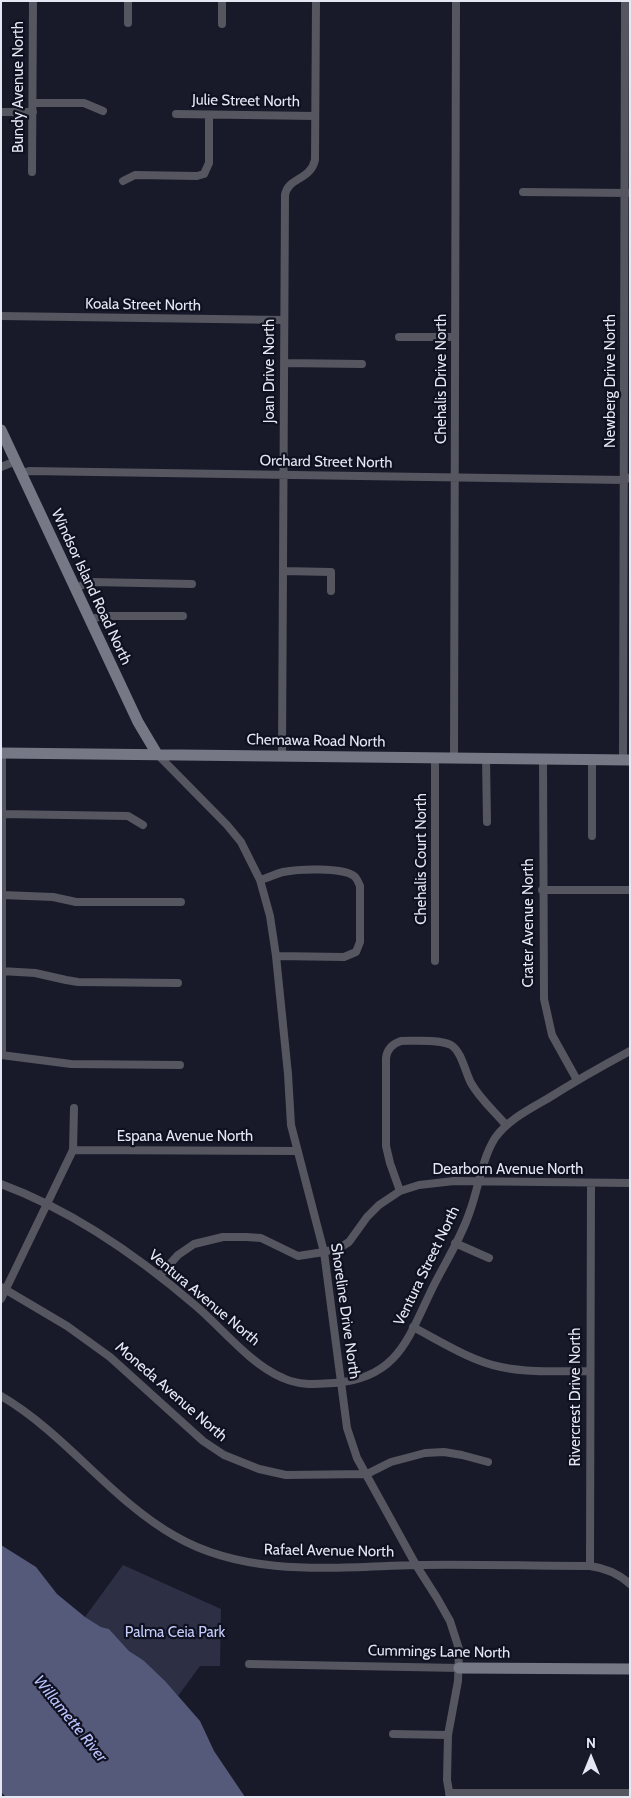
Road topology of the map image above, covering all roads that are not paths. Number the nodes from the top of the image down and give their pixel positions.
1 (33, 1) edge
2 (128, 1) edge
3 (222, 1) edge
4 (316, 1) edge
5 (456, 1) edge
6 (625, 1) edge
7 (128, 23) dead end
8 (222, 24) dead end
9 (33, 103) junction
10 (103, 110) dead end
11 (1, 112) edge
12 (33, 112) junction
13 (176, 114) dead end
14 (209, 115) junction
15 (315, 116) junction
16 (32, 172) dead end
17 (123, 181) dead end
18 (523, 192) dead end
19 (627, 193) edge
20 (1, 316) edge
21 (284, 320) junction
22 (399, 337) dead end
23 (455, 337) junction
24 (284, 363) junction
25 (362, 364) dead end
26 (1, 430) edge
27 (16, 461) junction
28 (1, 468) edge
29 (22, 473) junction
30 (283, 475) junction
31 (456, 478) junction
32 (627, 478) edge
33 (283, 571) junction
34 (192, 584) dead end
35 (75, 588) junction
36 (331, 591) dead end
37 (184, 616) dead end
38 (90, 620) junction
39 (2, 753) edge
40 (157, 754) junction
41 (282, 755) junction
42 (435, 757) junction
43 (454, 758) junction
44 (486, 758) junction
45 (543, 759) junction
46 (592, 760) junction
47 (626, 760) edge
48 (2, 814) edge
49 (487, 822) dead end
50 (143, 825) dead end
51 (592, 836) dead end
52 (260, 880) junction
53 (542, 890) junction
54 (630, 890) edge
55 (2, 895) edge
56 (181, 902) dead end
57 (276, 956) junction
58 (435, 961) dead end
59 (2, 971) edge
60 (178, 982) dead end
61 (630, 1051) edge
62 (2, 1055) edge
63 (180, 1065) dead end
64 (577, 1080) junction
65 (74, 1108) dead end
66 (506, 1125) junction
67 (73, 1150) junction
68 (297, 1152) junction
69 (479, 1182) junction
70 (591, 1183) junction
71 (1, 1184) edge
72 (630, 1184) edge
73 (400, 1191) junction
74 (48, 1204) junction
75 (456, 1243) junction
76 (324, 1252) junction
77 (489, 1258) dead end
78 (160, 1275) junction
79 (4, 1288) edge
80 (1, 1299) edge
81 (412, 1327) junction
82 (590, 1371) junction
83 (341, 1382) junction
84 (1, 1396) edge
85 (488, 1462) dead end
86 (367, 1474) junction
87 (416, 1565) junction
88 (590, 1566) junction
89 (630, 1584) edge
90 (249, 1664) dead end
91 (459, 1668) junction
92 (630, 1669) edge
93 (393, 1734) dead end
94 (448, 1735) junction
95 (630, 1793) edge
96 (449, 1795) edge

1 - 9 street, Bundy Avenue North
2 - 7 street
3 - 8 street
4 - 15 street, Joan Drive North
5 - 23 street, Chehalis Drive North
6 - 19 street, Newberg Drive North
9 - 10 street
9 - 12 street, Bundy Avenue North
11 - 12 street
12 - 16 street, Bundy Avenue North
13 - 14 street, Julie Street North
14 - 15 street, Julie Street North
14 - 17 street
15 - 21 street, Joan Drive North
18 - 19 street
19 - 32 street, Newberg Drive North
20 - 21 street, Koala Street North
21 - 24 street, Joan Drive North
22 - 23 street
23 - 31 street, Chehalis Drive North
24 - 25 street
24 - 30 street, Joan Drive North
26 - 27 street, Windsor Island Road North
27 - 28 street
27 - 29 street, Windsor Island Road North
29 - 30 street, Orchard Street North
29 - 35 street, Windsor Island Road North
30 - 31 street, Orchard Street North
30 - 33 street, Joan Drive North
31 - 32 street, Orchard Street North
31 - 43 street, Chehalis Drive North
32 - 47 street, Newberg Drive North
33 - 36 street
33 - 41 street, Joan Drive North
34 - 35 street
35 - 38 street, Windsor Island Road North
37 - 38 street
38 - 40 street, Windsor Island Road North
39 - 40 street, Chemawa Road North
39 - 48 street
40 - 41 street, Chemawa Road North
40 - 52 street, Shoreline Drive North
41 - 42 street, Chemawa Road North
42 - 43 street, Chemawa Road North
42 - 58 street, Chehalis Court North
43 - 44 street, Chemawa Road North
44 - 45 street, Chemawa Road North
44 - 49 street
45 - 46 street, Chemawa Road North
45 - 53 street, Crater Avenue North
46 - 47 street, Chemawa Road North
46 - 51 street
48 - 50 street
48 - 55 street
52 - 57 street, Shoreline Drive North
52 - 57 street
53 - 54 street
53 - 64 street, Crater Avenue North
55 - 56 street
55 - 59 street
57 - 68 street, Shoreline Drive North
59 - 60 street
59 - 62 street
61 - 64 street, Ventura Street North
62 - 63 street
64 - 66 street, Ventura Street North
65 - 67 street
66 - 69 street, Ventura Street North
66 - 73 street
67 - 68 street, Espana Avenue North
67 - 74 street
68 - 76 street, Shoreline Drive North
69 - 70 street, Dearborn Avenue North
69 - 73 street, Dearborn Avenue North
69 - 75 street, Ventura Street North
70 - 72 street, Dearborn Avenue North
70 - 82 street, Rivercrest Drive North
71 - 74 street, Ventura Avenue North
73 - 76 street, Dearborn Avenue North
74 - 78 street, Ventura Avenue North
74 - 79 street
75 - 77 street
75 - 81 street, Ventura Street North
76 - 78 street, Dearborn Avenue North
76 - 83 street, Shoreline Drive North
78 - 83 street, Ventura Avenue North
79 - 80 street
79 - 86 street, Moneda Avenue North
81 - 82 street
81 - 83 street, Ventura Street North
82 - 88 street, Rivercrest Drive North
83 - 86 street, Shoreline Drive North
84 - 87 street, Rafael Avenue North
85 - 86 street
86 - 87 street, Shoreline Drive North
87 - 88 street, Rafael Avenue North
87 - 91 street, Shoreline Drive North
88 - 89 street
90 - 91 street, Cummings Lane North
91 - 92 street, Cummings Lane North
91 - 94 street, Shoreline Drive North
93 - 94 street
94 - 96 street, Shoreline Drive North
95 - 96 street

